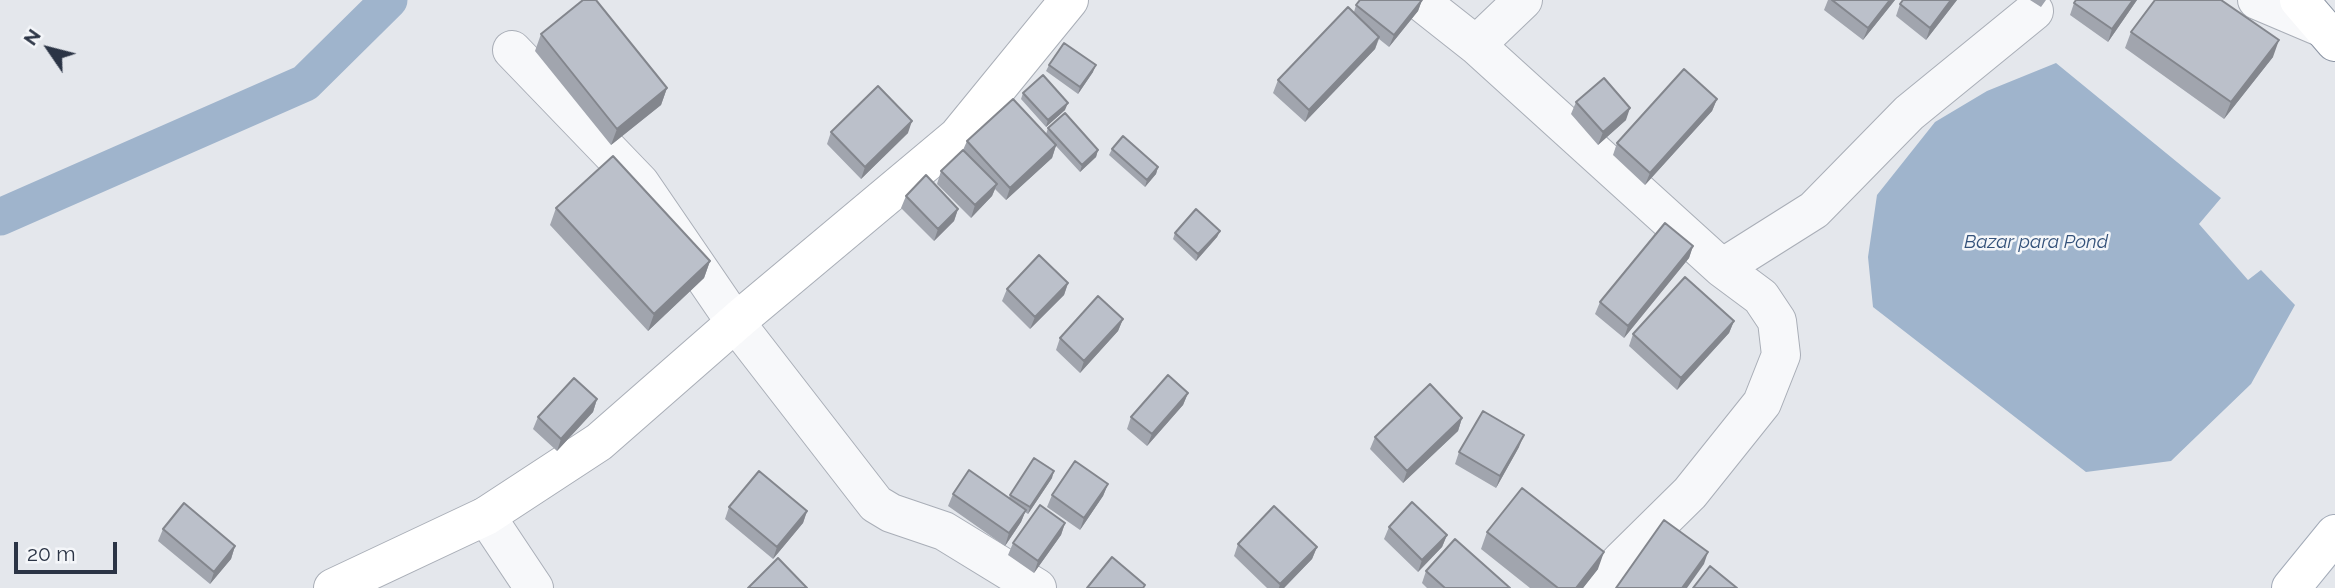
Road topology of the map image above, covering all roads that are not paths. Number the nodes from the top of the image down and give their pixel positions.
1 (1069, 0) edge
2 (1419, 0) edge
3 (1522, 0) edge
4 (2257, 0) edge
5 (2034, 11) dead end
6 (2319, 24) edge
7 (1476, 46) junction
8 (512, 50) dead end
9 (1722, 268) junction
10 (736, 322) junction
11 (486, 516) junction
12 (2335, 534) edge
13 (2335, 576) edge
14 (333, 588) edge
15 (534, 588) edge
16 (1037, 588) edge
17 (1596, 588) edge
18 (2291, 588) edge
19 (2325, 588) edge

1 - 10 street
2 - 7 street
3 - 7 street
4 - 6 street
5 - 9 street
7 - 9 street
8 - 10 street
9 - 17 street
10 - 11 street
10 - 16 street
11 - 14 street
11 - 15 street
12 - 18 street
13 - 19 street

